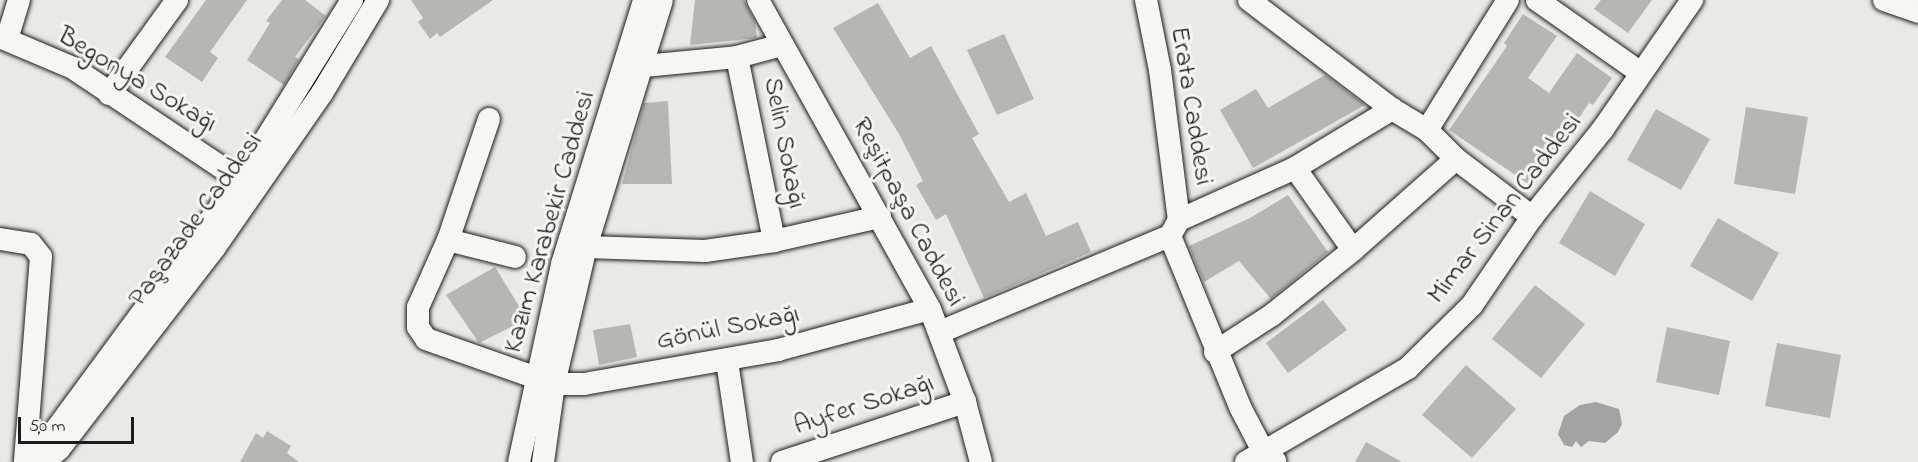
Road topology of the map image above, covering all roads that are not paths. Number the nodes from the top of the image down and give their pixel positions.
1 (19, 0) edge
2 (177, 0) edge
3 (352, 0) edge
4 (378, 0) edge
5 (644, 0) edge
6 (662, 0) edge
7 (758, 0) edge
8 (1146, 0) edge
9 (1249, 0) edge
10 (1508, 0) edge
11 (1537, 0) edge
12 (1692, 0) edge
13 (1884, 0) edge
14 (1918, 12) edge
15 (3, 38) edge
16 (782, 45) junction
17 (737, 57) junction
18 (644, 66) junction
19 (1641, 73) junction
20 (109, 94) junction
21 (1392, 109) junction
22 (489, 119) dead end
23 (1427, 130) junction
24 (1456, 159) junction
25 (1295, 168) junction
26 (248, 185) junction
27 (880, 218) junction
28 (1532, 218) junction
29 (1175, 228) junction
30 (0, 239) edge
31 (448, 240) junction
32 (774, 241) junction
33 (586, 247) junction
34 (1353, 250) junction
35 (515, 257) dead end
36 (930, 309) junction
37 (940, 332) junction
38 (1215, 352) junction
39 (726, 361) junction
40 (545, 381) junction
41 (965, 402) junction
42 (1262, 458) edge
43 (25, 462) edge
44 (32, 462) edge
45 (44, 462) edge
46 (519, 462) edge
47 (543, 462) edge
48 (742, 462) edge
49 (782, 462) edge
50 (981, 462) edge

1 - 15 street
2 - 20 street
3 - 26 street, Paşazade Caddesi
4 - 26 street, Paşazade Caddesi
5 - 40 street, Kazım Karabekir Caddesi
6 - 18 street
7 - 16 street, Reşitpaşa Caddesi
8 - 29 street, Erata Caddesi
9 - 21 street
10 - 23 street
11 - 19 street
12 - 19 street, Mimar Sinan Caddesi
13 - 14 street
15 - 20 street, Begonya Sokağı
16 - 17 street
16 - 27 street, Reşitpaşa Caddesi
17 - 18 street
17 - 32 street, Selin Sokağı
18 - 33 street
19 - 28 street, Mimar Sinan Caddesi
20 - 26 street, Begonya Sokağı
21 - 23 street
21 - 25 street
22 - 31 street
23 - 24 street
24 - 28 street
24 - 34 street
25 - 29 street
25 - 34 street
26 - 44 street, Paşazade Caddesi
26 - 45 street, Paşazade Caddesi
27 - 32 street
27 - 36 street, Reşitpaşa Caddesi
28 - 42 street, Mimar Sinan Caddesi
29 - 37 street
29 - 38 street, Erata Caddesi
30 - 43 street
31 - 35 street
31 - 40 street, Gönül Sokağı
32 - 33 street
33 - 40 street
34 - 38 street
36 - 37 street, Reşitpaşa Caddesi
36 - 39 street, Gönül Sokağı
37 - 41 street, Reşitpaşa Caddesi
38 - 42 street, Erata Caddesi
39 - 40 street, Gönül Sokağı
39 - 48 street
40 - 46 street, Kazım Karabekir Caddesi
40 - 47 street
41 - 49 street, Ayfer Sokağı
41 - 50 street, Reşitpaşa Caddesi

